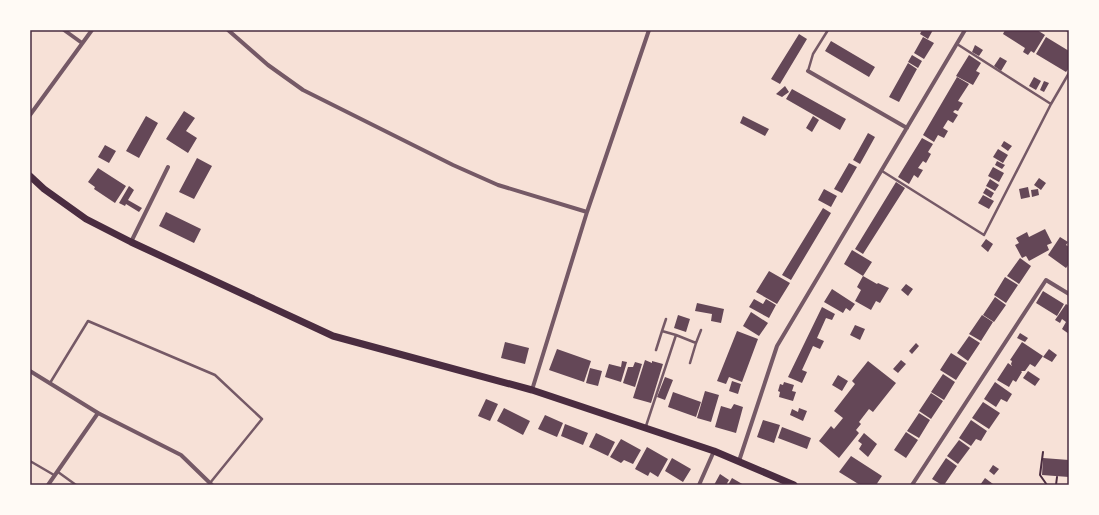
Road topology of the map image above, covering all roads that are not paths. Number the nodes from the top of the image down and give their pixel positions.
1 (64, 30) edge
2 (92, 30) edge
3 (228, 30) edge
4 (649, 30) edge
5 (828, 30) edge
6 (965, 30) edge
7 (82, 43) junction
8 (957, 44) junction
9 (808, 70) joint
10 (1069, 73) edge
11 (1051, 104) junction
12 (30, 115) edge
13 (907, 128) junction
14 (168, 167) dead end
15 (882, 171) junction
16 (30, 176) edge
17 (587, 212) junction
18 (131, 242) junction
19 (1069, 294) edge
20 (666, 319) dead end
21 (701, 330) dead end
22 (662, 331) junction
23 (676, 335) junction
24 (696, 343) junction
25 (656, 350) dead end
26 (690, 363) dead end
27 (30, 371) edge
28 (49, 383) junction
29 (532, 390) junction
30 (98, 413) junction
31 (645, 429) junction
32 (714, 451) junction
33 (30, 461) edge
34 (739, 461) junction
35 (56, 473) junction
36 (211, 484) edge
37 (48, 485) edge
38 (76, 485) edge
39 (699, 485) edge
40 (794, 485) edge
41 (912, 485) edge

1 - 7 street
2 - 7 street
3 - 17 street
4 - 17 street
5 - 9 lane
6 - 8 street
7 - 12 street
8 - 11 lane
8 - 13 street
9 - 13 street
10 - 11 lane
11 - 15 lane
13 - 15 street
14 - 18 street
15 - 34 street
16 - 18 main road
17 - 29 street
18 - 29 main road
19 - 41 street
20 - 22 lane
21 - 24 lane
22 - 23 lane
22 - 25 lane
23 - 24 lane
23 - 31 lane
24 - 26 lane
27 - 28 street
28 - 30 street
28 - 36 lane
29 - 31 main road
30 - 35 street
30 - 36 street
31 - 32 main road
32 - 34 main road
32 - 39 street
33 - 35 lane
34 - 40 main road
35 - 37 street
35 - 38 lane

